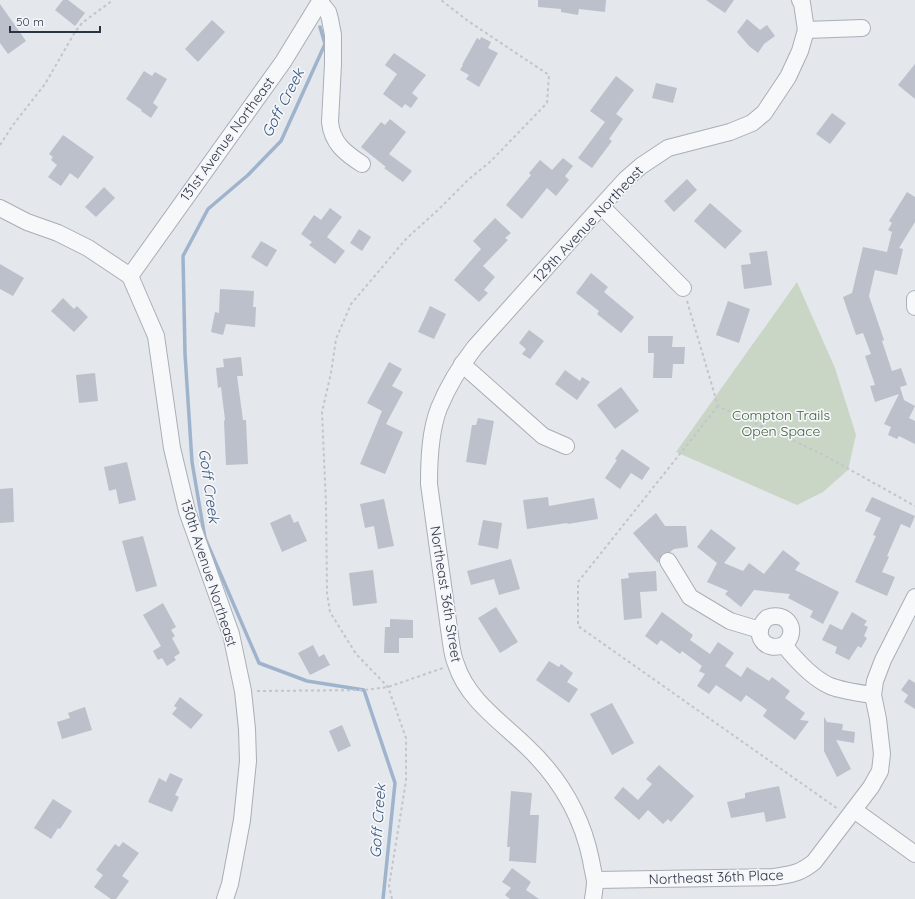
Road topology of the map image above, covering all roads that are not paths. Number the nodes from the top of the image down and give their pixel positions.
1 (800, 0) edge
2 (320, 1) edge
3 (862, 28) dead end
4 (806, 30) junction
5 (362, 164) dead end
6 (602, 207) junction
7 (0, 208) edge
8 (130, 276) junction
9 (683, 288) road end
10 (915, 299) edge
11 (915, 307) edge
12 (462, 364) junction
13 (566, 446) dead end
14 (668, 561) dead end
15 (915, 597) edge
16 (760, 630) junction
17 (784, 645) junction
18 (873, 695) junction
19 (852, 814) junction
20 (915, 854) edge
21 (595, 880) junction
22 (226, 899) edge
23 (593, 899) edge

1 - 4 street
2 - 5 street
2 - 8 street, 131st Avenue Northeast
3 - 4 street
4 - 6 street, 129th Avenue Northeast
6 - 9 street
6 - 12 street, 129th Avenue Northeast
7 - 8 street
8 - 22 street, 130th Avenue Northeast
10 - 11 street
12 - 13 street
12 - 21 street, Northeast 36th Street
14 - 16 street
15 - 18 street
16 - 17 street
16 - 17 street
17 - 18 street
18 - 19 street, Northeast 36th Place
19 - 20 street
19 - 21 street, Northeast 36th Place
21 - 23 street, Northeast 36th Street

